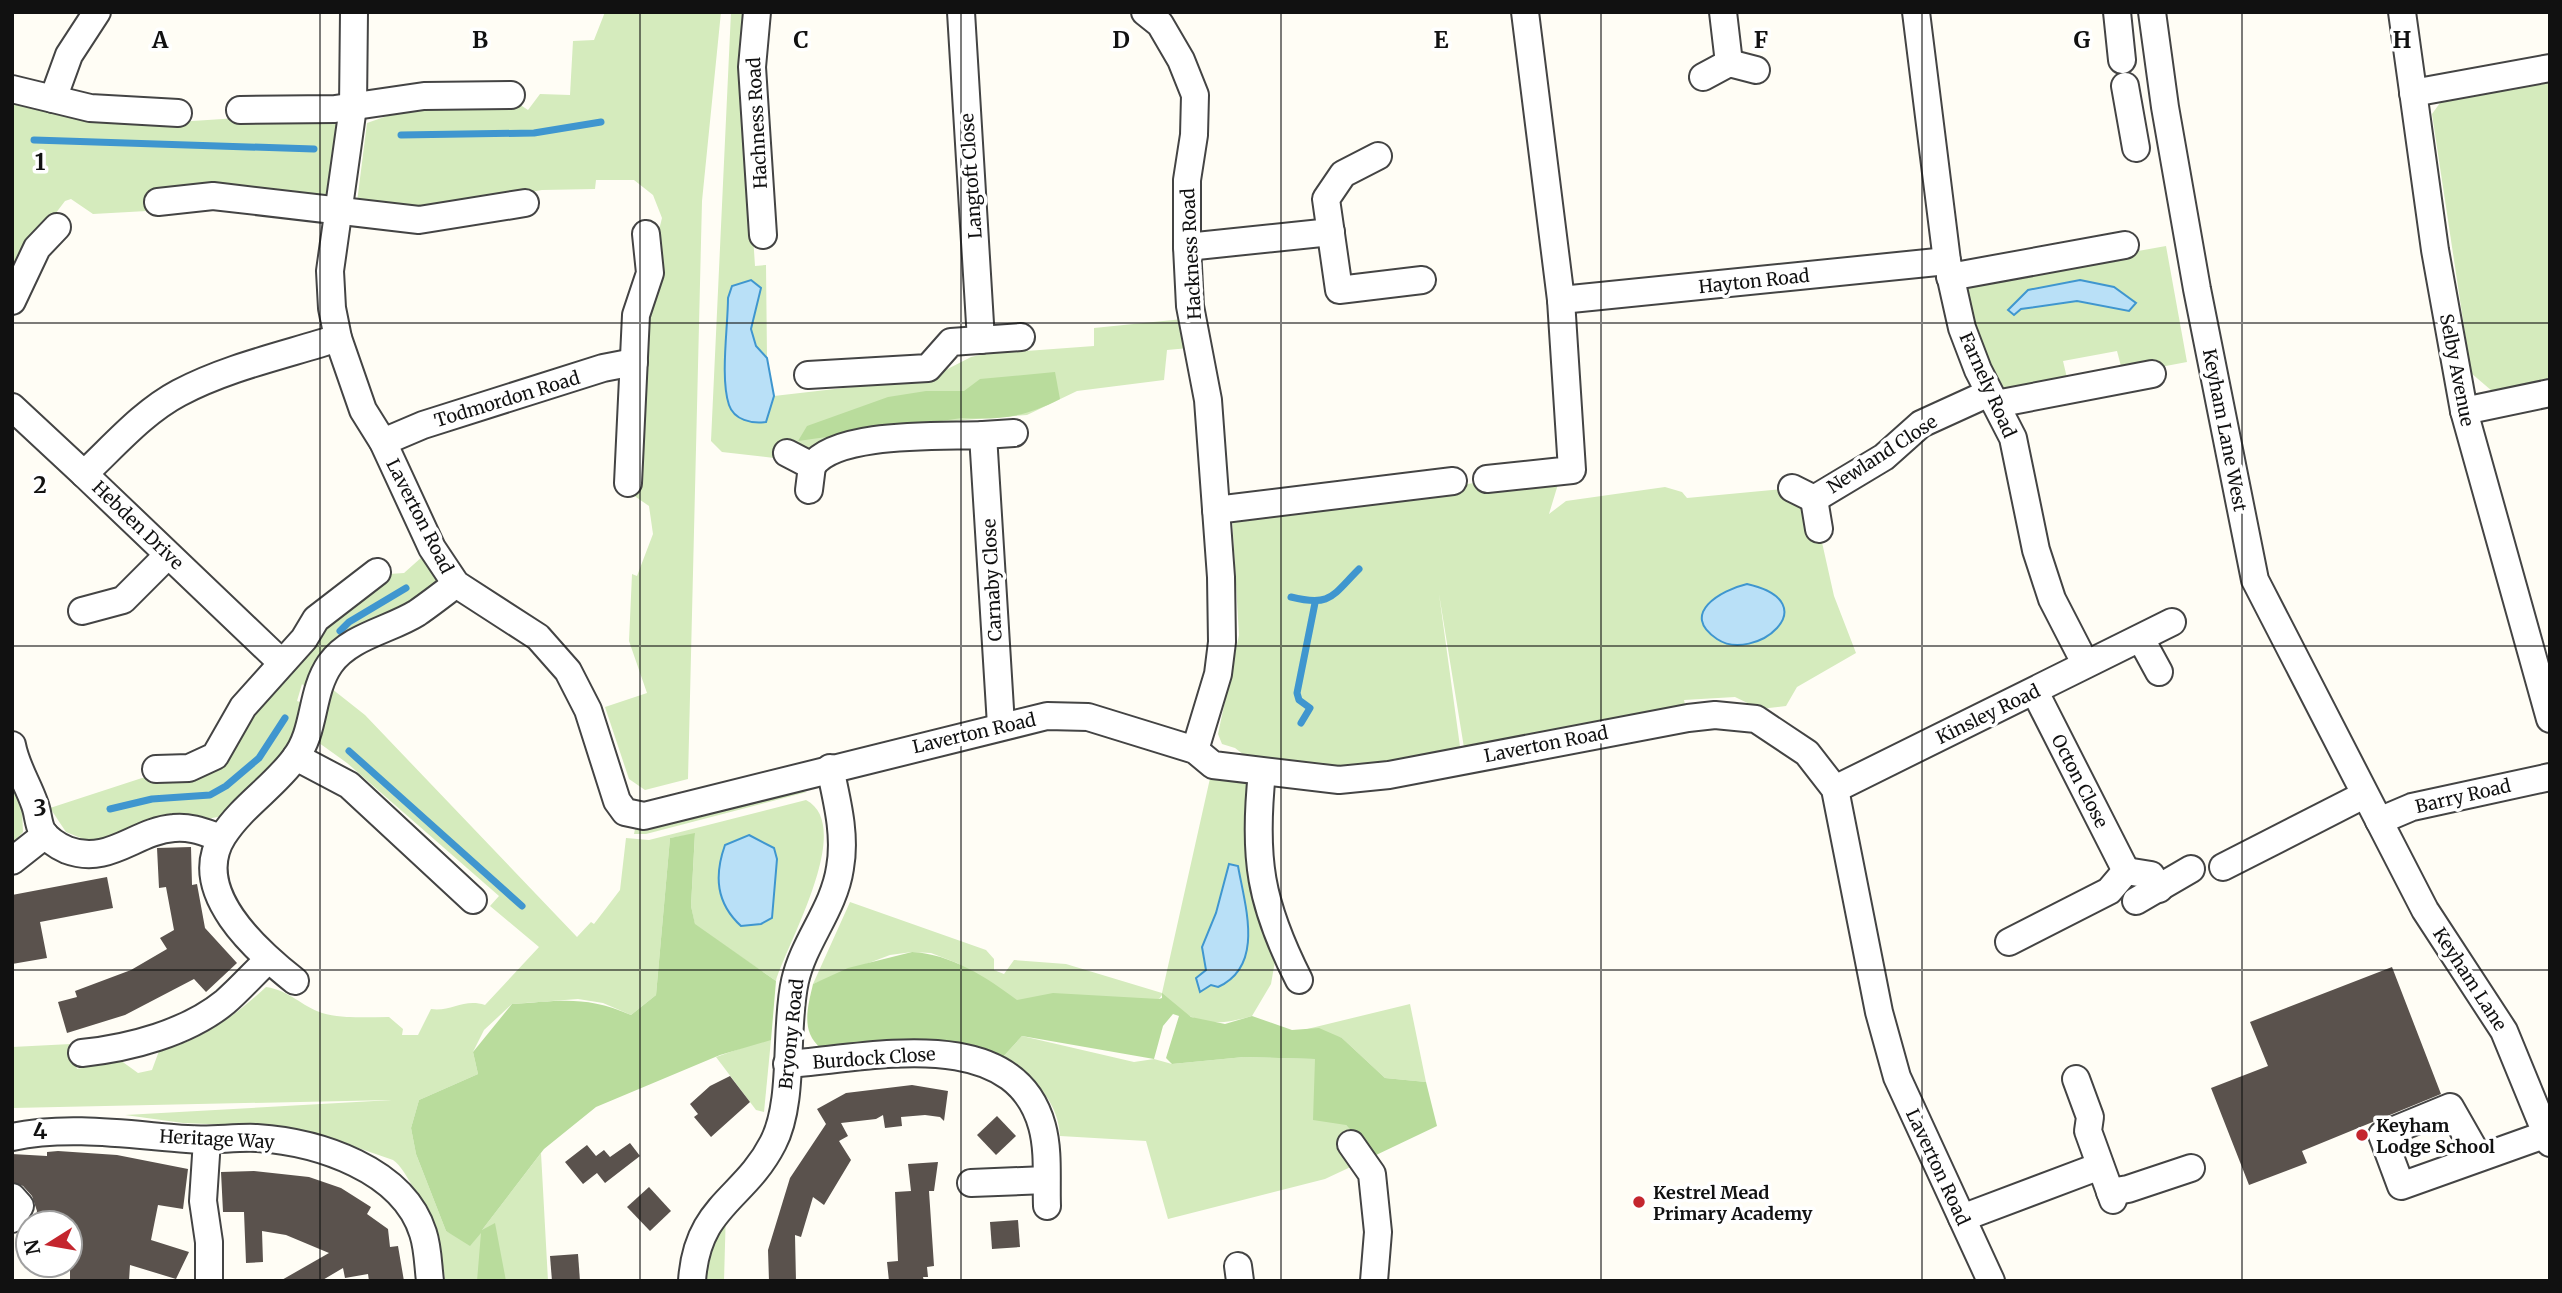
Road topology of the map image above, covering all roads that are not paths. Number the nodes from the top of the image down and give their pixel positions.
1 (97, 12) edge
2 (354, 12) edge
3 (757, 12) edge
4 (961, 12) edge
5 (1525, 12) edge
6 (1723, 12) edge
7 (1916, 12) edge
8 (2117, 12) edge
9 (2152, 12) edge
10 (2402, 12) edge
11 (1160, 16) edge
12 (2122, 60) dead end
13 (1729, 62) junction
14 (2550, 68) edge
15 (1756, 70) dead end
16 (1703, 77) dead end
17 (2126, 86) dead end
18 (2413, 93) junction
19 (31, 94) edge
20 (511, 95) dead end
21 (353, 107) junction
22 (2165, 107) junction
23 (240, 110) dead end
24 (178, 113) dead end
25 (2131, 114) junction
26 (2136, 148) dead end
27 (1378, 156) dead end
28 (158, 202) dead end
29 (525, 203) dead end
30 (339, 210) junction
31 (57, 227) dead end
32 (1331, 232) junction
33 (646, 234) dead end
34 (763, 235) dead end
35 (2125, 245) dead end
36 (1187, 247) junction
37 (1948, 269) junction
38 (1422, 280) dead end
39 (1561, 300) junction
40 (12, 301) edge
41 (1021, 337) dead end
42 (338, 338) junction
43 (981, 340) junction
44 (634, 362) junction
45 (2151, 374) dead end
46 (808, 375) dead end
47 (2550, 393) edge
48 (1993, 399) junction
49 (12, 407) edge
50 (2464, 411) junction
51 (1014, 433) dead end
52 (983, 435) junction
53 (383, 442) junction
54 (787, 453) dead end
55 (84, 474) junction
56 (1487, 479) dead end
57 (1453, 481) dead end
58 (628, 483) dead end
59 (1216, 510) junction
60 (1819, 529) dead end
61 (168, 555) junction
62 (377, 572) dead end
63 (456, 584) junction
64 (82, 611) dead end
65 (2172, 622) dead end
66 (2141, 639) junction
67 (2085, 663) junction
68 (273, 672) junction
69 (2159, 672) dead end
70 (2035, 692) junction
71 (2550, 719) edge
72 (1000, 725) junction
73 (12, 745) edge
74 (1195, 750) junction
75 (296, 757) junction
76 (830, 768) junction
77 (156, 769) dead end
78 (1262, 772) junction
79 (2550, 776) edge
80 (1835, 789) junction
81 (2364, 795) junction
82 (2378, 821) junction
83 (221, 838) junction
84 (30, 841) edge
85 (2222, 867) dead end
86 (2191, 869) dead end
87 (2136, 885) junction
88 (473, 900) dead end
89 (2009, 943) dead end
90 (268, 960) junction
91 (1299, 980) dead end
92 (295, 981) dead end
93 (82, 1053) dead end
94 (787, 1064) junction
95 (2076, 1079) dead end
96 (12, 1137) edge
97 (2548, 1139) edge
98 (207, 1140) junction
99 (1351, 1144) dead end
100 (2478, 1156) dead end
101 (2100, 1166) junction
102 (2191, 1168) dead end
103 (971, 1184) dead end
104 (12, 1197) edge
105 (1962, 1218) junction
106 (12, 1220) edge
107 (208, 1281) edge
108 (430, 1281) edge
109 (692, 1281) edge
110 (1374, 1281) edge
111 (1991, 1281) edge

1 - 19 street
2 - 21 street, Laverton Road
3 - 34 street, Hachness Road
4 - 43 street, Langtoft Close
5 - 39 street
6 - 13 street
7 - 37 street, Farnely Road
8 - 12 street
9 - 22 street, Keyham Lane West
10 - 18 street, Selby Avenue
11 - 36 street, Hackness Road
13 - 15 street
13 - 16 street
14 - 18 street
17 - 25 street
18 - 50 street, Selby Avenue
19 - 24 street
20 - 21 street
21 - 23 street
21 - 30 street, Laverton Road
22 - 25 street
22 - 81 street, Keyham Lane West
25 - 26 street
27 - 32 street
28 - 30 street
29 - 30 street
30 - 42 street, Laverton Road
31 - 40 street
32 - 36 street
32 - 38 street
33 - 44 street
35 - 37 street, Hayton Road
36 - 59 street, Hackness Road
37 - 39 street, Hayton Road
37 - 48 street, Farnely Road
39 - 56 street
41 - 43 street
42 - 53 street, Laverton Road
42 - 55 street, Hebden Drive
43 - 46 street
44 - 53 street, Todmordon Road
44 - 58 street
45 - 48 street, Newland Close
47 - 50 street
48 - 60 street, Newland Close
48 - 67 street, Farnely Road
49 - 55 street
50 - 71 street, Selby Avenue
51 - 52 street
52 - 54 street
52 - 72 street, Carnaby Close
53 - 63 street, Laverton Road
55 - 61 street, Hebden Drive
57 - 59 street
59 - 74 street, Hackness Road
61 - 64 street
61 - 68 street, Hebden Drive
62 - 68 street
63 - 75 street
63 - 76 street, Laverton Road
65 - 66 street, Kinsley Road
66 - 67 street, Kinsley Road
66 - 69 street
67 - 70 street, Kinsley Road
68 - 77 street
70 - 80 street, Kinsley Road
70 - 87 street, Octon Close
72 - 74 street, Laverton Road
72 - 76 street, Laverton Road
73 - 84 street
74 - 78 street, Laverton Road
75 - 83 street
75 - 88 street
76 - 94 street, Bryony Road
78 - 80 street, Laverton Road
78 - 91 street
79 - 82 street, Barry Road
80 - 105 street, Laverton Road
81 - 82 street, Keyham Lane West
81 - 85 street
82 - 97 street, Keyham Lane
83 - 84 street
83 - 90 street
86 - 87 street
87 - 89 street
90 - 92 street
90 - 93 street
94 - 103 street, Burdock Close
94 - 109 street, Bryony Road
95 - 101 street
96 - 98 street, Heritage Way
97 - 100 street
98 - 107 street
98 - 108 street, Heritage Way
99 - 110 street
101 - 102 street
101 - 105 street
104 - 106 street
105 - 111 street, Laverton Road

